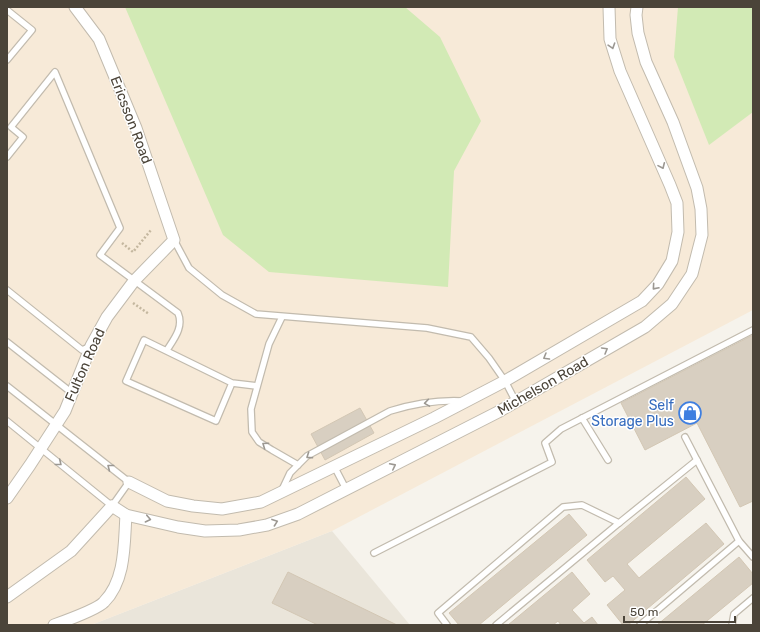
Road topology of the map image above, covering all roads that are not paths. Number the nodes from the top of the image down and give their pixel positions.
1 (75, 7) edge
2 (609, 7) edge
3 (637, 7) edge
4 (7, 10) edge
5 (7, 60) edge
6 (7, 157) edge
7 (174, 240) junction
8 (134, 281) junction
9 (7, 290) edge
10 (282, 317) junction
11 (753, 330) edge
12 (7, 342) edge
13 (91, 346) junction
14 (167, 350) junction
15 (505, 381) junction
16 (232, 382) junction
17 (7, 386) edge
18 (257, 386) junction
19 (73, 393) junction
20 (465, 402) junction
21 (516, 402) junction
22 (582, 418) junction
23 (7, 421) edge
24 (56, 425) junction
25 (685, 437) dead end
26 (41, 448) junction
27 (608, 460) dead end
28 (697, 460) junction
29 (298, 465) junction
30 (334, 466) junction
31 (129, 482) junction
32 (346, 489) junction
33 (281, 492) junction
34 (7, 498) edge
35 (112, 506) junction
36 (126, 515) junction
37 (620, 523) junction
38 (739, 541) junction
39 (374, 553) dead end
40 (753, 557) edge
41 (7, 597) edge
42 (753, 598) edge
43 (54, 625) edge
44 (447, 625) edge
45 (496, 625) edge
46 (640, 625) edge
47 (732, 625) edge

1 - 7 street, Ericsson Road
2 -> 15 street, Michelson Road
21 -> 3 street, Michelson Road
4 - 5 lane
6 - 8 lane
7 - 8 street, Fulton Road
7 - 10 lane
8 - 13 street, Fulton Road
8 - 14 lane
9 - 13 lane
10 - 15 lane
10 - 18 lane
11 - 22 lane
12 - 19 lane
13 - 19 street, Fulton Road
14 - 16 lane
14 - 16 lane
15 - 20 street, Michelson Road
15 - 21 lane
16 - 18 lane
17 - 24 lane
29 -> 18 lane
19 - 24 street, Fulton Road
20 -> 29 lane
20 - 30 street, Michelson Road
32 -> 21 street, Michelson Road
22 - 27 lane
22 - 39 lane
23 - 26 lane
24 - 26 street, Fulton Road
31 -> 24 lane
25 - 28 lane
26 - 34 street, Fulton Road
26 -> 35 lane
28 - 37 lane
28 - 38 lane
29 - 33 lane
30 - 32 lane
30 - 33 street, Michelson Road
31 - 33 street, Michelson Road
31 - 35 lane
36 -> 32 street, Michelson Road
35 - 36 street, Michelson Road
35 - 41 street
36 - 43 street
37 - 44 lane
37 - 45 lane
38 - 40 lane
38 - 46 lane
42 - 47 lane

